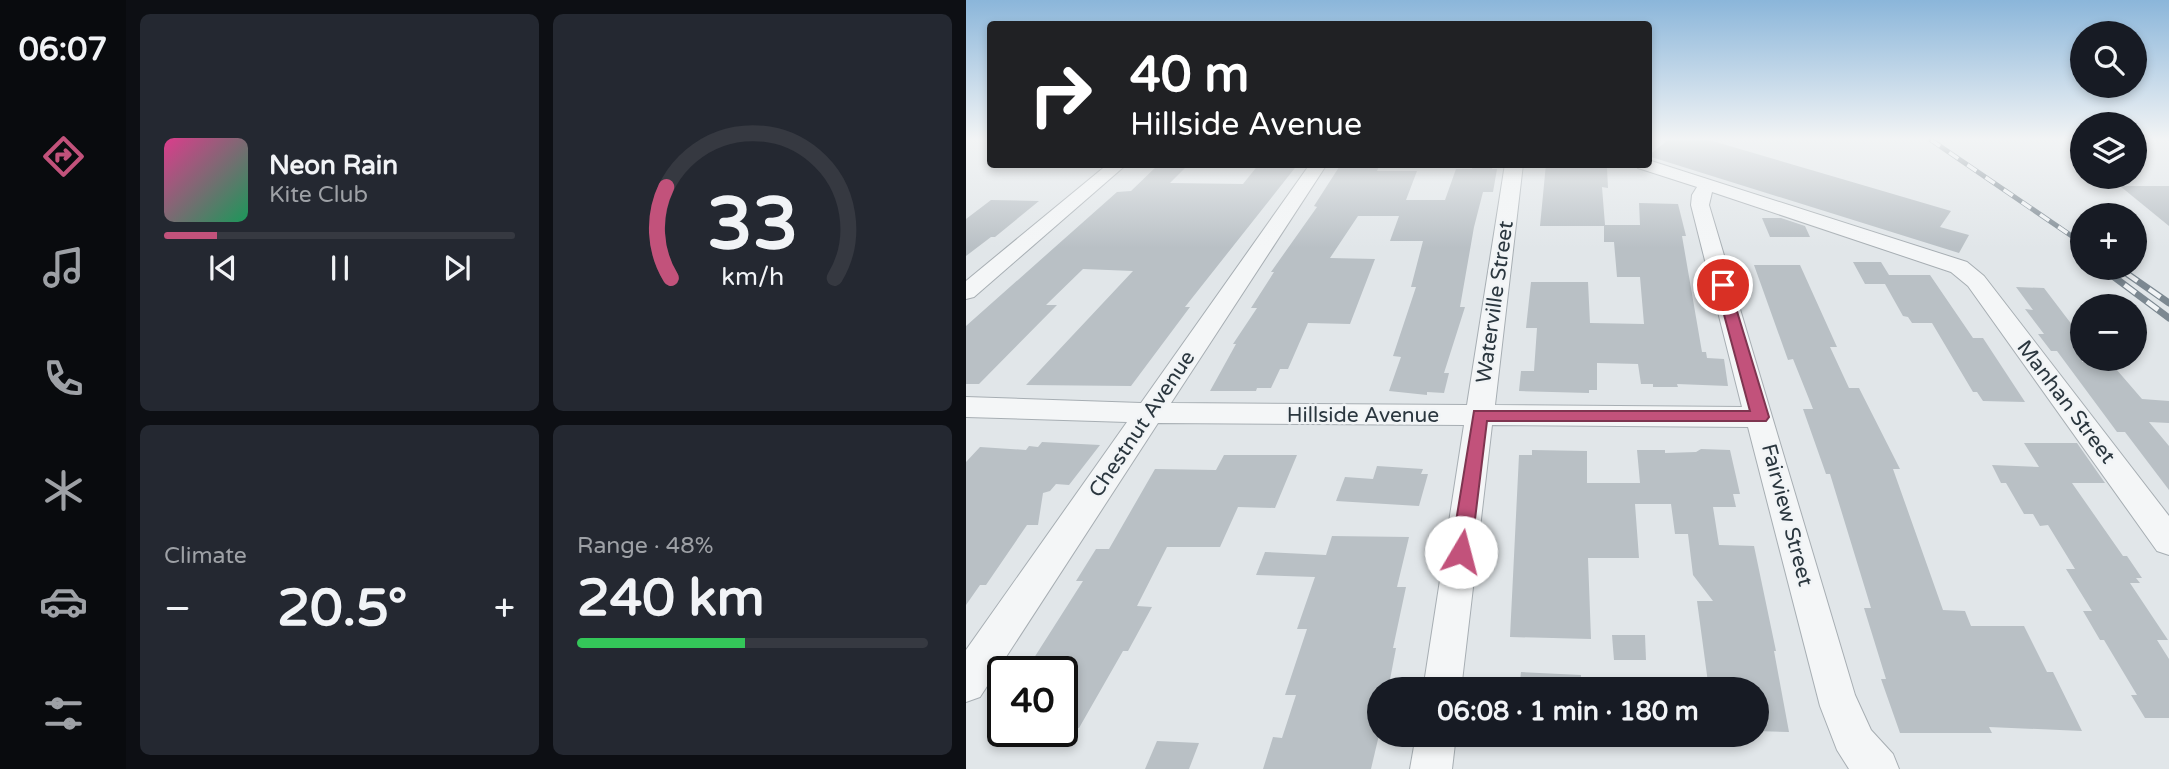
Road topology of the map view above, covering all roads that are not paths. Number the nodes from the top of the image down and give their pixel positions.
1 (1105, 176) edge
2 (1311, 176) edge
3 (1512, 176) edge
4 (1680, 176) edge
5 (1708, 185) junction
6 (966, 292) edge
7 (966, 407) edge
8 (1149, 413) junction
9 (1480, 415) junction
10 (1760, 417) junction
11 (2169, 541) edge
12 (1444, 677) edge
13 (966, 683) edge
14 (1434, 747) edge
15 (1863, 766) edge
16 (1431, 769) edge

1 - 6 street
2 - 8 street, Chestnut Avenue
3 - 9 street, Waterville Street
4 - 5 street
5 - 10 street, Fairview Street
5 - 11 street, Manhan Street
7 - 8 street, Hillside Avenue
8 - 9 street, Hillside Avenue
8 - 13 street, Chestnut Avenue
9 - 10 street, Hillside Avenue
9 - 12 street, Waterville Street
10 - 15 street, Fairview Street
14 - 16 street

